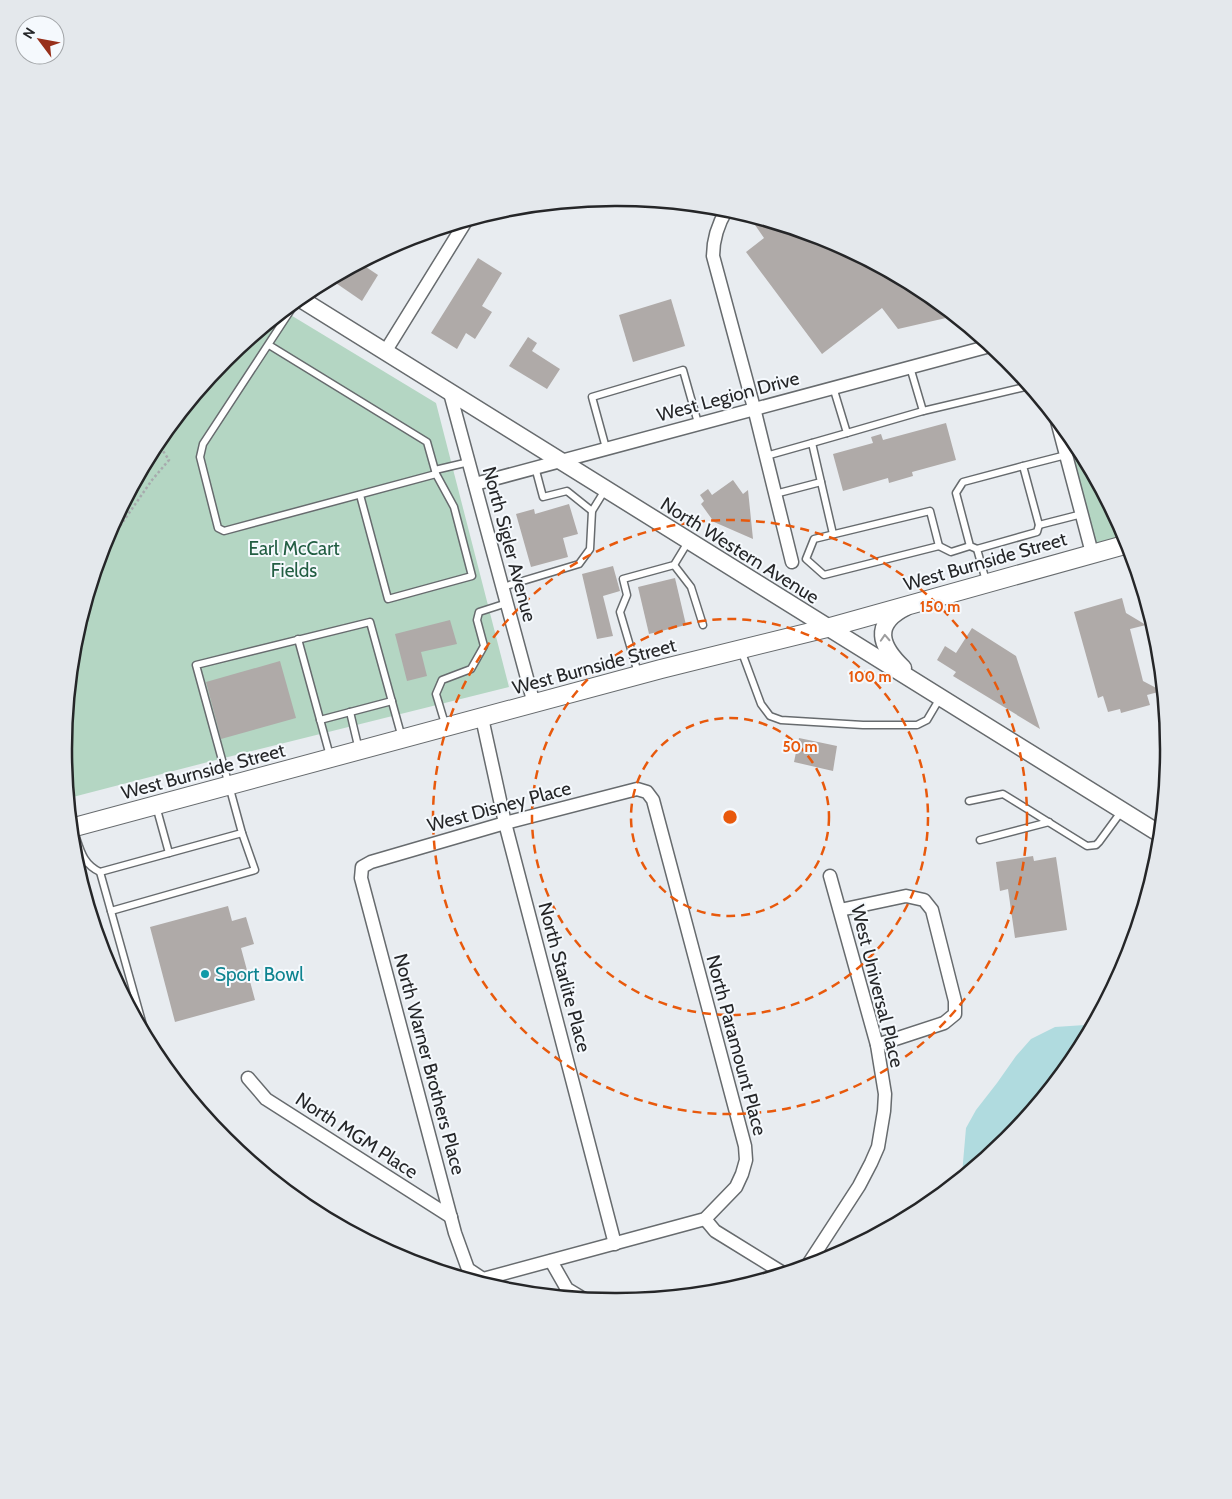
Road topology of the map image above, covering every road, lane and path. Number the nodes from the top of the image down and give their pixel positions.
1 (723, 216) edge
2 (461, 229) edge
3 (306, 303) edge
4 (288, 316) edge
5 (269, 345) junction
6 (982, 348) edge
7 (385, 352) junction
8 (910, 367) junction
9 (832, 387) junction
10 (1022, 388) edge
11 (450, 393) junction
12 (754, 408) junction
13 (923, 411) junction
14 (698, 423) junction
15 (847, 433) junction
16 (1062, 440) edge
17 (812, 444) junction
18 (606, 448) junction
19 (163, 450) edge
20 (1066, 455) junction
21 (766, 456) junction
22 (560, 460) junction
23 (469, 462) junction
24 (1023, 466) junction
25 (535, 467) junction
26 (435, 472) junction
27 (822, 482) junction
28 (475, 484) junction
29 (606, 490) junction
30 (775, 494) junction
31 (360, 495) junction
32 (592, 511) junction
33 (1082, 514) junction
34 (124, 521) edge
35 (1039, 525) junction
36 (833, 534) junction
37 (689, 541) junction
38 (939, 546) junction
39 (1120, 546) edge
40 (973, 548) junction
41 (1092, 553) junction
42 (806, 559) junction
43 (792, 562) joint
44 (674, 565) junction
45 (986, 582) junction
46 (503, 587) junction
47 (914, 602) junction
48 (507, 603) junction
49 (703, 625) dead end
50 (827, 628) junction
51 (298, 639) junction
52 (741, 649) junction
53 (638, 676) junction
54 (925, 688) junction
55 (940, 698) junction
56 (392, 701) junction
57 (534, 704) junction
58 (350, 712) junction
59 (482, 718) junction
60 (320, 720) junction
61 (446, 728) junction
62 (402, 740) junction
63 (359, 751) junction
64 (331, 759) junction
65 (229, 786) junction
66 (647, 792) joint
67 (969, 801) dead end
68 (156, 806) junction
69 (1122, 811) junction
70 (1049, 822) junction
71 (505, 823) junction
72 (78, 826) edge
73 (1153, 830) edge
74 (242, 832) junction
75 (980, 840) dead end
76 (169, 853) junction
77 (83, 854) edge
78 (86, 862) joint
79 (362, 867) joint
80 (100, 872) junction
81 (830, 876) dead end
82 (840, 910) junction
83 (111, 911) junction
84 (138, 1007) edge
85 (877, 1045) junction
86 (248, 1078) dead end
87 (451, 1217) junction
88 (705, 1219) junction
89 (615, 1244) junction
90 (814, 1256) edge
91 (552, 1260) junction
92 (775, 1269) edge
93 (464, 1271) edge
94 (491, 1278) edge
95 (570, 1291) edge

1 - 12 street
2 - 7 street
3 - 7 street, North Western Avenue
4 - 5 lane
5 - 26 lane
5 - 31 lane
6 - 8 street, West Legion Drive
7 - 11 street, North Western Avenue
8 - 9 street, West Legion Drive
8 - 13 lane
9 - 12 street, West Legion Drive
9 - 15 lane
10 - 13 lane
11 - 22 street, North Western Avenue
11 - 23 street, North Sigler Avenue
12 - 14 street, West Legion Drive
12 - 21 street
13 - 15 lane
14 - 18 street, West Legion Drive
14 - 18 lane
15 - 17 lane
16 - 20 street
17 - 21 lane
17 - 27 lane
18 - 22 street, West Legion Drive
19 - 34 path
20 - 24 lane
20 - 33 street
21 - 30 street
22 - 25 street, West Legion Drive
22 - 29 street, North Western Avenue
23 - 26 lane
23 - 28 street, North Sigler Avenue
24 - 35 lane
24 - 40 lane
25 - 28 street, West Legion Drive
25 - 32 lane
26 - 31 lane
26 - 31 lane
27 - 30 lane
27 - 36 lane
28 - 46 street, North Sigler Avenue
29 - 32 lane
29 - 37 street, North Western Avenue
30 - 43 street
32 - 46 lane
33 - 35 lane
33 - 41 street
35 - 40 lane
36 - 38 lane
36 - 42 lane
37 - 44 lane
37 - 50 street, North Western Avenue
38 - 40 lane
38 - 42 lane
39 - 41 main road, West Burnside Street
40 - 45 lane
41 - 45 main road, West Burnside Street
42 - 43 lane
44 - 49 lane
44 - 53 lane
45 - 47 main road, West Burnside Street
46 - 48 street, North Sigler Avenue
47 - 50 main road, West Burnside Street
54 -> 47 street
48 - 57 street, North Sigler Avenue
48 - 61 lane
50 - 52 main road, West Burnside Street
50 - 54 street, North Western Avenue
51 - 56 lane
51 - 60 lane
51 - 65 lane
52 - 53 main road, West Burnside Street
52 - 55 lane
53 - 57 main road, West Burnside Street
54 - 55 street, North Western Avenue
55 - 69 street, North Western Avenue
56 - 58 lane
56 - 62 lane
57 - 59 main road, West Burnside Street
58 - 60 lane
58 - 63 lane
59 - 61 main road, West Burnside Street
59 - 71 street, North Starlite Place
60 - 64 lane
61 - 62 main road, West Burnside Street
62 - 63 main road, West Burnside Street
63 - 64 main road, West Burnside Street
64 - 65 main road, West Burnside Street
65 - 68 main road, West Burnside Street
65 - 74 lane
66 - 71 street, West Disney Place
66 - 88 street, North Paramount Place
67 - 70 lane
68 - 72 main road, West Burnside Street
68 - 76 lane
69 - 70 lane
69 - 73 street, North Western Avenue
70 - 75 lane
71 - 79 street, West Disney Place
71 - 89 street, North Starlite Place
74 - 76 lane
74 - 83 lane
76 - 80 lane
77 - 78 lane
78 - 80 lane
79 - 87 street, North Warner Brothers Place
80 - 83 lane
81 - 82 street, West Universal Place
82 - 85 street, West Universal Place
82 - 85 street
83 - 84 lane
85 - 90 street, West Universal Place
86 - 87 street, North MGM Place
87 - 93 street, North Warner Brothers Place
88 - 89 street, North Paramount Place
88 - 92 street
89 - 91 street, North Paramount Place
91 - 94 street, North Paramount Place
91 - 95 street

